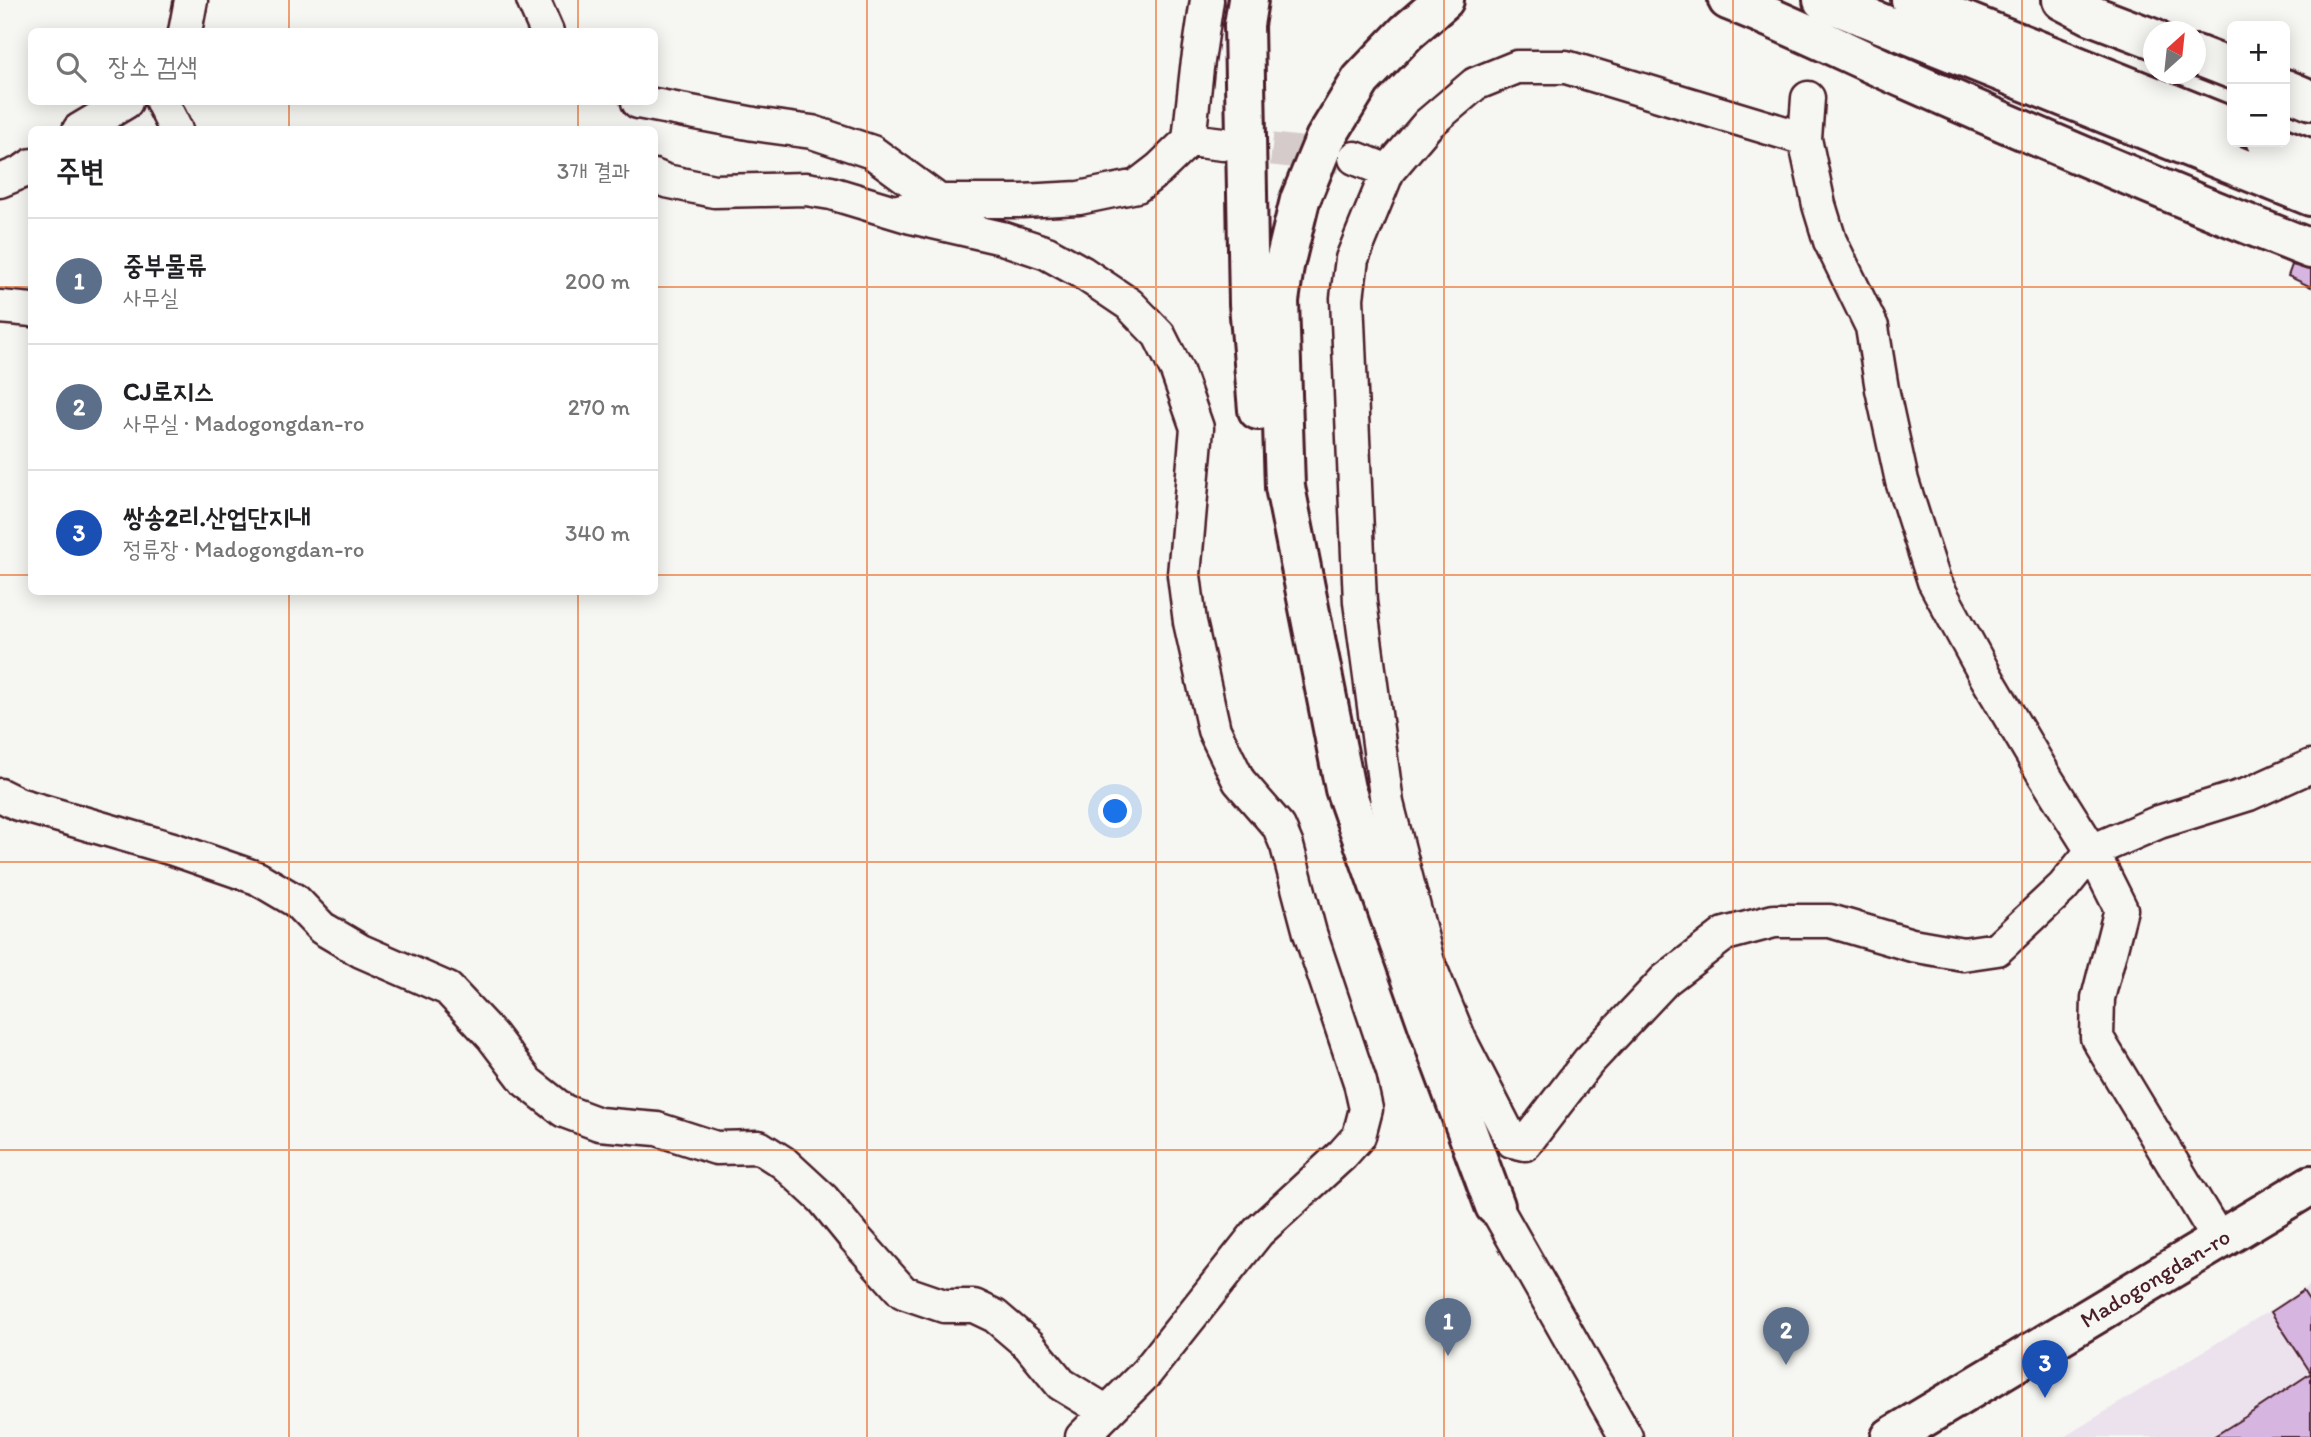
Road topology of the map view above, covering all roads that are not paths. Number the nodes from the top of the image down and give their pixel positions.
1 (191, 0) edge
2 (533, 0) edge
3 (1208, 0) edge
4 (1248, 0) edge
5 (1444, 0) edge
6 (1728, 0) edge
7 (1823, 0) edge
8 (1911, 0) edge
9 (2062, 0) edge
10 (186, 28) edge
11 (545, 28) edge
12 (2143, 35) edge
13 (2206, 59) edge
14 (2227, 67) edge
15 (2290, 91) edge
16 (1808, 98) dead end
17 (2311, 100) edge
18 (121, 105) edge
19 (164, 105) edge
20 (654, 105) edge
21 (86, 126) edge
22 (174, 126) edge
23 (2227, 126) edge
24 (1805, 139) junction
25 (1189, 140) junction
26 (1223, 144) tunnel mouth
27 (2280, 147) edge
28 (1355, 158) tunnel mouth
29 (2311, 159) edge
30 (28, 168) edge
31 (1388, 172) junction
32 (658, 178) edge
33 (0, 181) edge
34 (2311, 195) edge
35 (939, 201) junction
36 (892, 212) junction
37 (2311, 249) edge
38 (0, 307) edge
39 (28, 310) edge
40 (2311, 766) edge
41 (0, 794) edge
42 (2092, 850) junction
43 (2310, 1189) edge
44 (1494, 1206) junction
45 (2219, 1240) junction
46 (1107, 1412) junction
47 (1082, 1437) edge
48 (1626, 1437) edge
49 (1891, 1437) edge

1 - 10 street
2 - 11 street
3 - 25 street
4 - 44 main road
5 - 44 main road
6 - 37 main road
7 - 34 main road
8 - 23 main road
9 - 12 main road
13 - 14 main road
15 - 17 main road
16 - 24 street
18 - 21 street
19 - 22 street
20 - 35 street
24 - 31 street
24 - 42 street
25 - 26 street
25 - 35 street
27 - 29 main road
28 - 31 street
30 - 33 street
31 - 42 street
32 - 36 street
35 - 36 street
36 - 46 street
38 - 39 street
40 - 42 street
41 - 46 street
42 - 45 street
43 - 45 main road, Madogongdan-ro
44 - 48 street
45 - 49 main road, Madogongdan-ro
46 - 47 street

